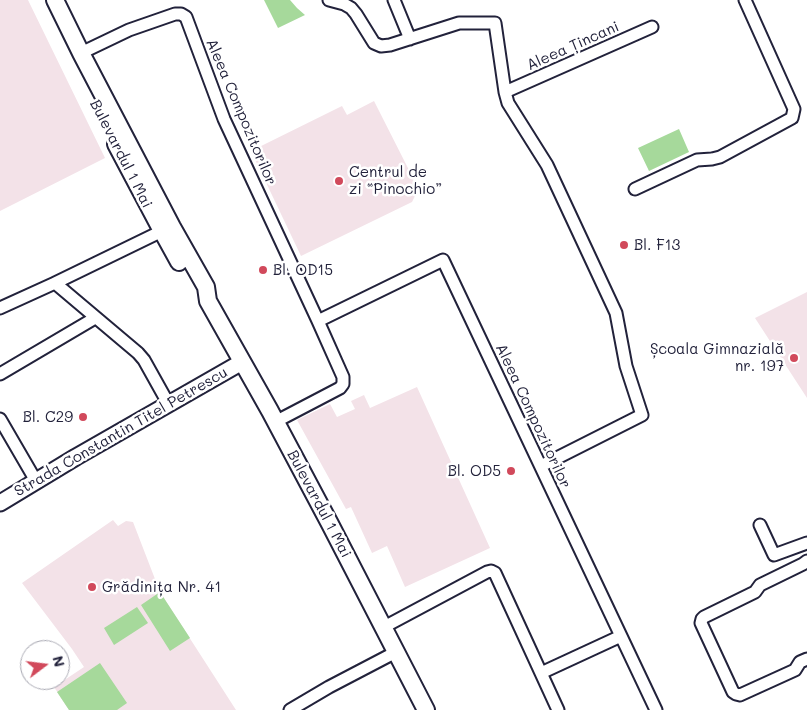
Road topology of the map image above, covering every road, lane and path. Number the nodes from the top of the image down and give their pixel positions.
1 (44, 0) edge
2 (55, 0) edge
3 (329, 0) edge
4 (394, 0) edge
5 (745, 0) edge
6 (652, 28) dead end
7 (410, 39) junction
8 (81, 52) junction
9 (505, 92) junction
10 (635, 189) dead end
11 (162, 232) junction
12 (54, 283) junction
13 (208, 300) junction
14 (0, 308) edge
15 (95, 318) junction
16 (318, 321) junction
17 (242, 362) junction
18 (0, 374) edge
19 (168, 403) junction
20 (276, 422) junction
21 (2, 426) edge
22 (541, 466) junction
23 (36, 481) junction
24 (0, 503) edge
25 (760, 525) dead end
26 (807, 543) edge
27 (807, 561) edge
28 (384, 627) junction
29 (621, 636) junction
30 (396, 652) junction
31 (807, 659) edge
32 (541, 673) junction
33 (297, 708) edge
34 (426, 710) edge
35 (558, 710) edge
36 (656, 710) edge

1 - 11 main road, Bulevardul 1 Mai
2 - 8 main road, Bulevardul 1 Mai
3 - 7 street
4 - 7 street
5 - 10 street
6 - 9 street, Aleea Țincani
7 - 9 street
8 - 13 main road, Bulevardul 1 Mai
8 - 16 street, Aleea Compozitorilor
9 - 22 street
11 - 12 street
11 - 13 main road, Bulevardul 1 Mai
12 - 14 street
12 - 15 street
13 - 17 main road, Bulevardul 1 Mai
15 - 18 street
15 - 19 street
16 - 20 street, Aleea Compozitorilor
16 - 22 street, Aleea Compozitorilor
17 - 19 street, Strada Constantin Titel Petrescu
17 - 20 main road, Bulevardul 1 Mai
19 - 23 street, Strada Constantin Titel Petrescu
20 - 28 main road, Bulevardul 1 Mai
21 - 23 street
22 - 29 street, Aleea Compozitorilor
23 - 24 street, Strada Constantin Titel Petrescu
25 - 26 street
27 - 31 street
28 - 30 main road, Bulevardul 1 Mai
28 - 32 street
29 - 32 street
29 - 36 street, Aleea Compozitorilor
30 - 33 street
30 - 34 main road, Bulevardul 1 Mai
32 - 35 street

